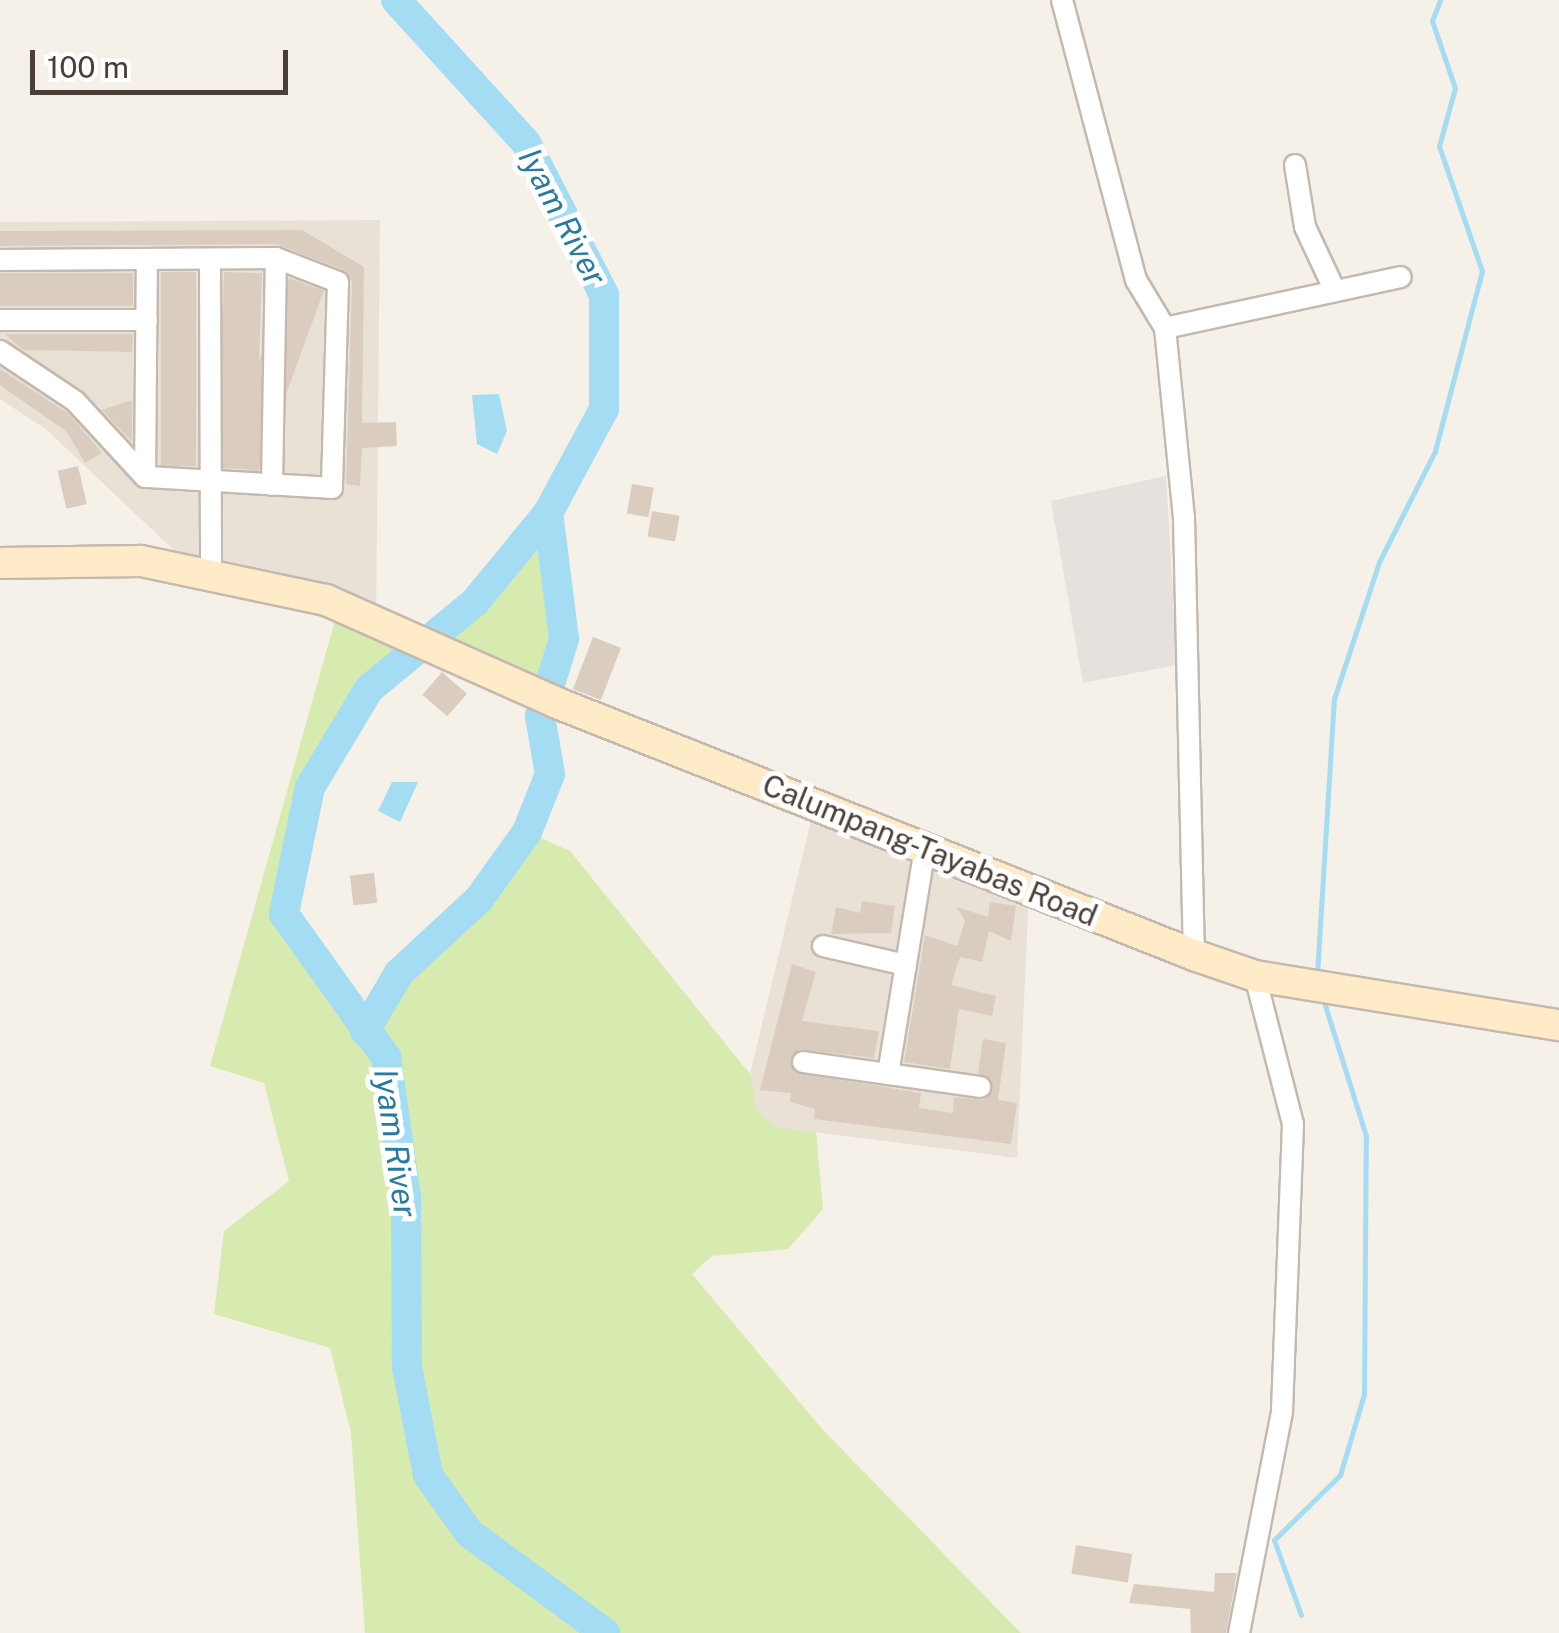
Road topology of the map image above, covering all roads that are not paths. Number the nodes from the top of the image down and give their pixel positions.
1 (1062, 0) edge
2 (1294, 165) dead end
3 (276, 258) junction
4 (210, 259) junction
5 (0, 260) edge
6 (147, 260) junction
7 (1400, 277) dead end
8 (1334, 291) junction
9 (0, 320) edge
10 (147, 320) junction
11 (1165, 328) junction
12 (0, 351) edge
13 (145, 476) junction
14 (206, 482) junction
15 (272, 485) junction
16 (0, 564) edge
17 (210, 570) junction
18 (924, 847) junction
19 (823, 946) dead end
20 (1194, 955) junction
21 (906, 965) junction
22 (1255, 976) junction
23 (1559, 1025) edge
24 (803, 1062) dead end
25 (888, 1074) junction
26 (980, 1087) dead end
27 (1239, 1633) edge

1 - 11 street
2 - 8 street
3 - 4 street
3 - 15 street
3 - 15 street
4 - 6 street
4 - 14 street
5 - 6 street
6 - 10 street
7 - 8 street
8 - 11 street
9 - 10 street
10 - 13 street
11 - 20 street
12 - 13 street
13 - 14 street
14 - 15 street
14 - 17 street
16 - 17 main road
17 - 18 main road, Calumpang-Tayabas Road
18 - 20 main road, Calumpang-Tayabas Road
18 - 21 street
19 - 21 street
20 - 22 main road, Calumpang-Tayabas Road
21 - 25 street
22 - 23 main road, Calumpang-Tayabas Road
22 - 27 street
24 - 25 street
25 - 26 street

